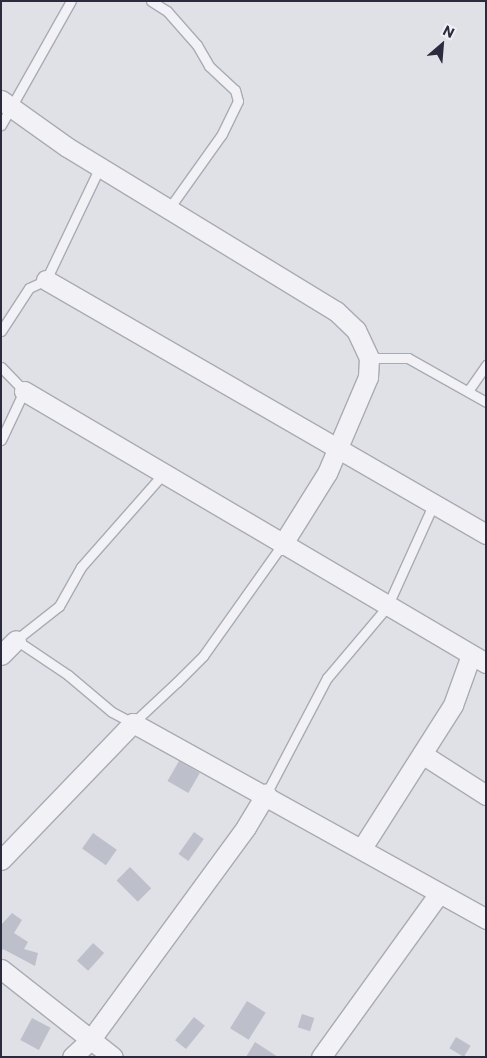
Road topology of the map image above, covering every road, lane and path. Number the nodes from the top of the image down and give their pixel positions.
1 (71, 1) edge
2 (151, 1) edge
3 (6, 104) edge
4 (1, 125) edge
5 (100, 167) junction
6 (170, 207) junction
7 (46, 280) junction
8 (1, 331) edge
9 (369, 358) junction
10 (486, 365) edge
11 (1, 367) edge
12 (24, 391) junction
13 (468, 391) junction
14 (486, 402) edge
15 (1, 440) edge
16 (339, 446) junction
17 (163, 474) junction
18 (434, 502) junction
19 (486, 534) edge
20 (282, 545) junction
21 (387, 607) junction
22 (16, 640) junction
23 (1, 656) edge
24 (478, 659) edge
25 (133, 723) junction
26 (422, 754) junction
27 (266, 794) junction
28 (486, 795) edge
29 (362, 848) junction
30 (1, 860) edge
31 (438, 895) junction
32 (486, 919) edge
33 (1, 969) edge
34 (91, 1039) junction
35 (72, 1057) edge
36 (113, 1057) edge
37 (321, 1057) edge

1 - 3 lane
2 - 6 lane
3 - 4 lane
3 - 5 street
5 - 6 street
5 - 7 lane
6 - 9 street
7 - 8 lane
7 - 16 street
9 - 13 lane
9 - 16 street
10 - 13 lane
11 - 12 lane
12 - 15 lane
12 - 17 street
13 - 14 lane
16 - 18 street
16 - 20 street
17 - 20 street
17 - 22 lane
18 - 19 street
18 - 21 lane
20 - 21 street
20 - 25 lane
21 - 24 street
21 - 27 lane
22 - 23 street
22 - 25 lane
24 - 26 street
25 - 27 street
25 - 30 street
26 - 28 street
26 - 29 street
27 - 29 street
27 - 34 street
29 - 31 street
31 - 32 street
31 - 37 street
33 - 34 street
34 - 35 street
34 - 36 street

